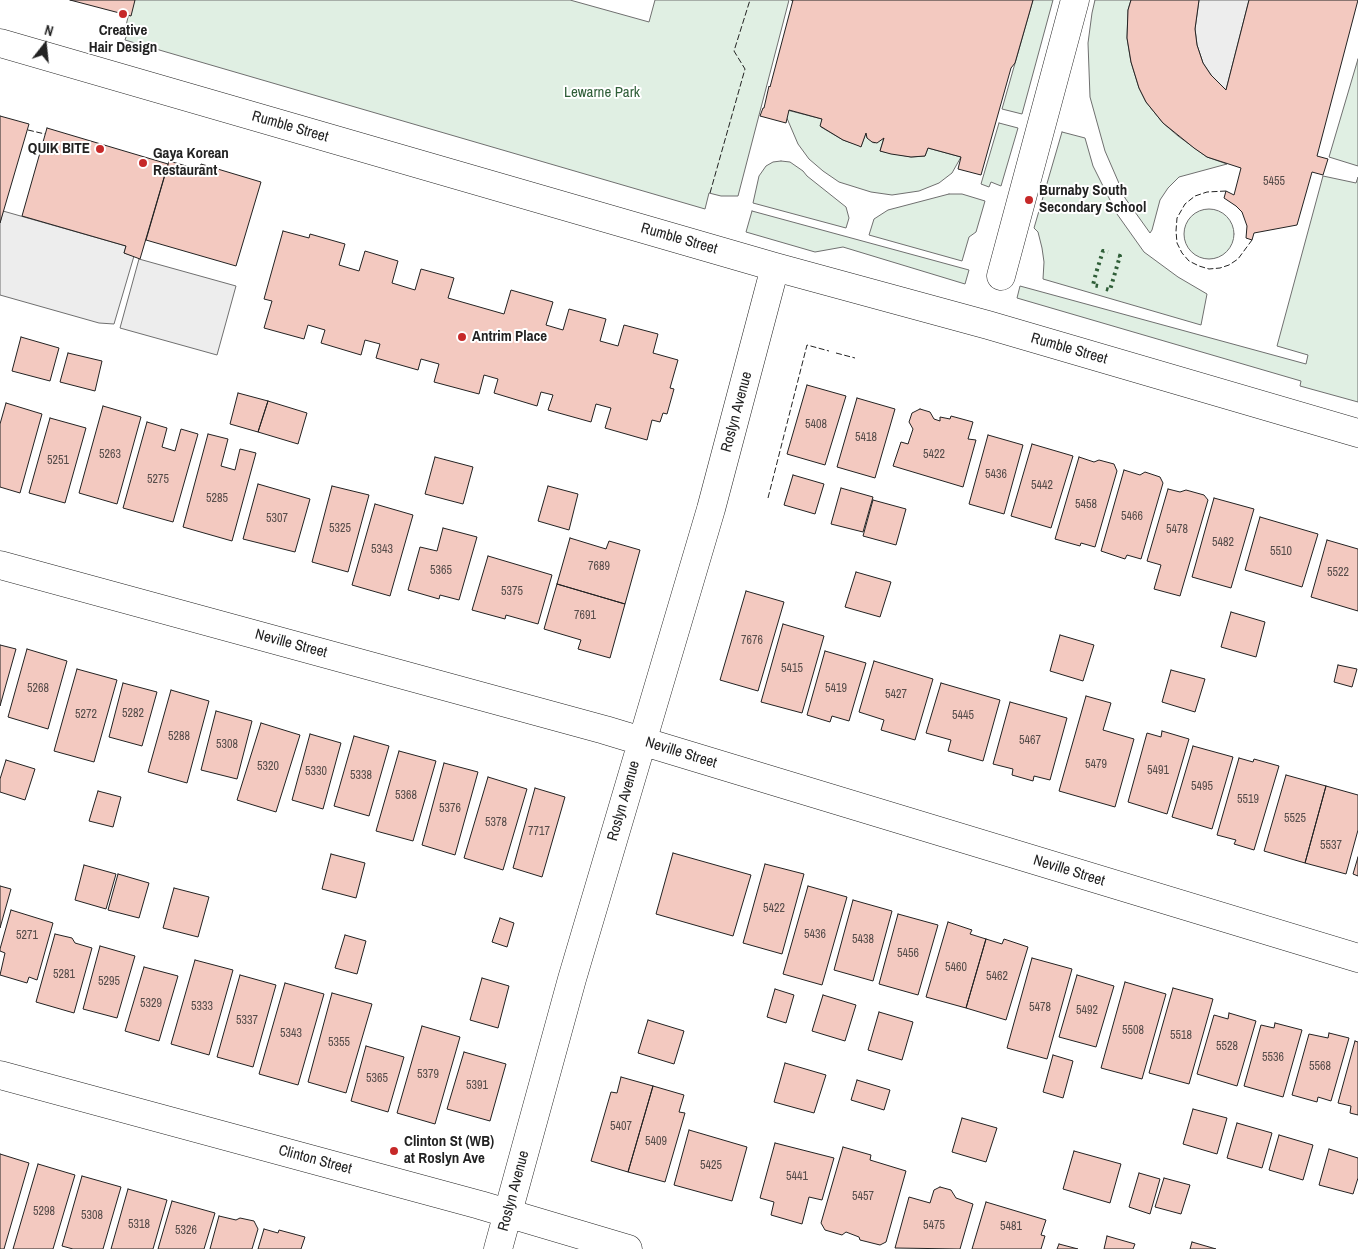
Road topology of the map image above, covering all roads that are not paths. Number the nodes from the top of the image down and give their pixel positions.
1 (1076, 0) edge
2 (0, 44) edge
3 (775, 267) junction
4 (1001, 276) dead end
5 (1358, 433) edge
6 (0, 565) edge
7 (642, 741) junction
8 (1358, 958) edge
9 (0, 1075) edge
10 (508, 1214) junction
11 (498, 1249) edge
12 (628, 1249) edge

1 - 4 street
2 - 3 street, Rumble Street
3 - 5 street, Rumble Street
3 - 7 street, Roslyn Avenue
6 - 7 street, Neville Street
7 - 8 street, Neville Street
7 - 10 street, Roslyn Avenue
9 - 10 street, Clinton Street
10 - 11 street, Roslyn Avenue
10 - 12 street, Clinton Street

